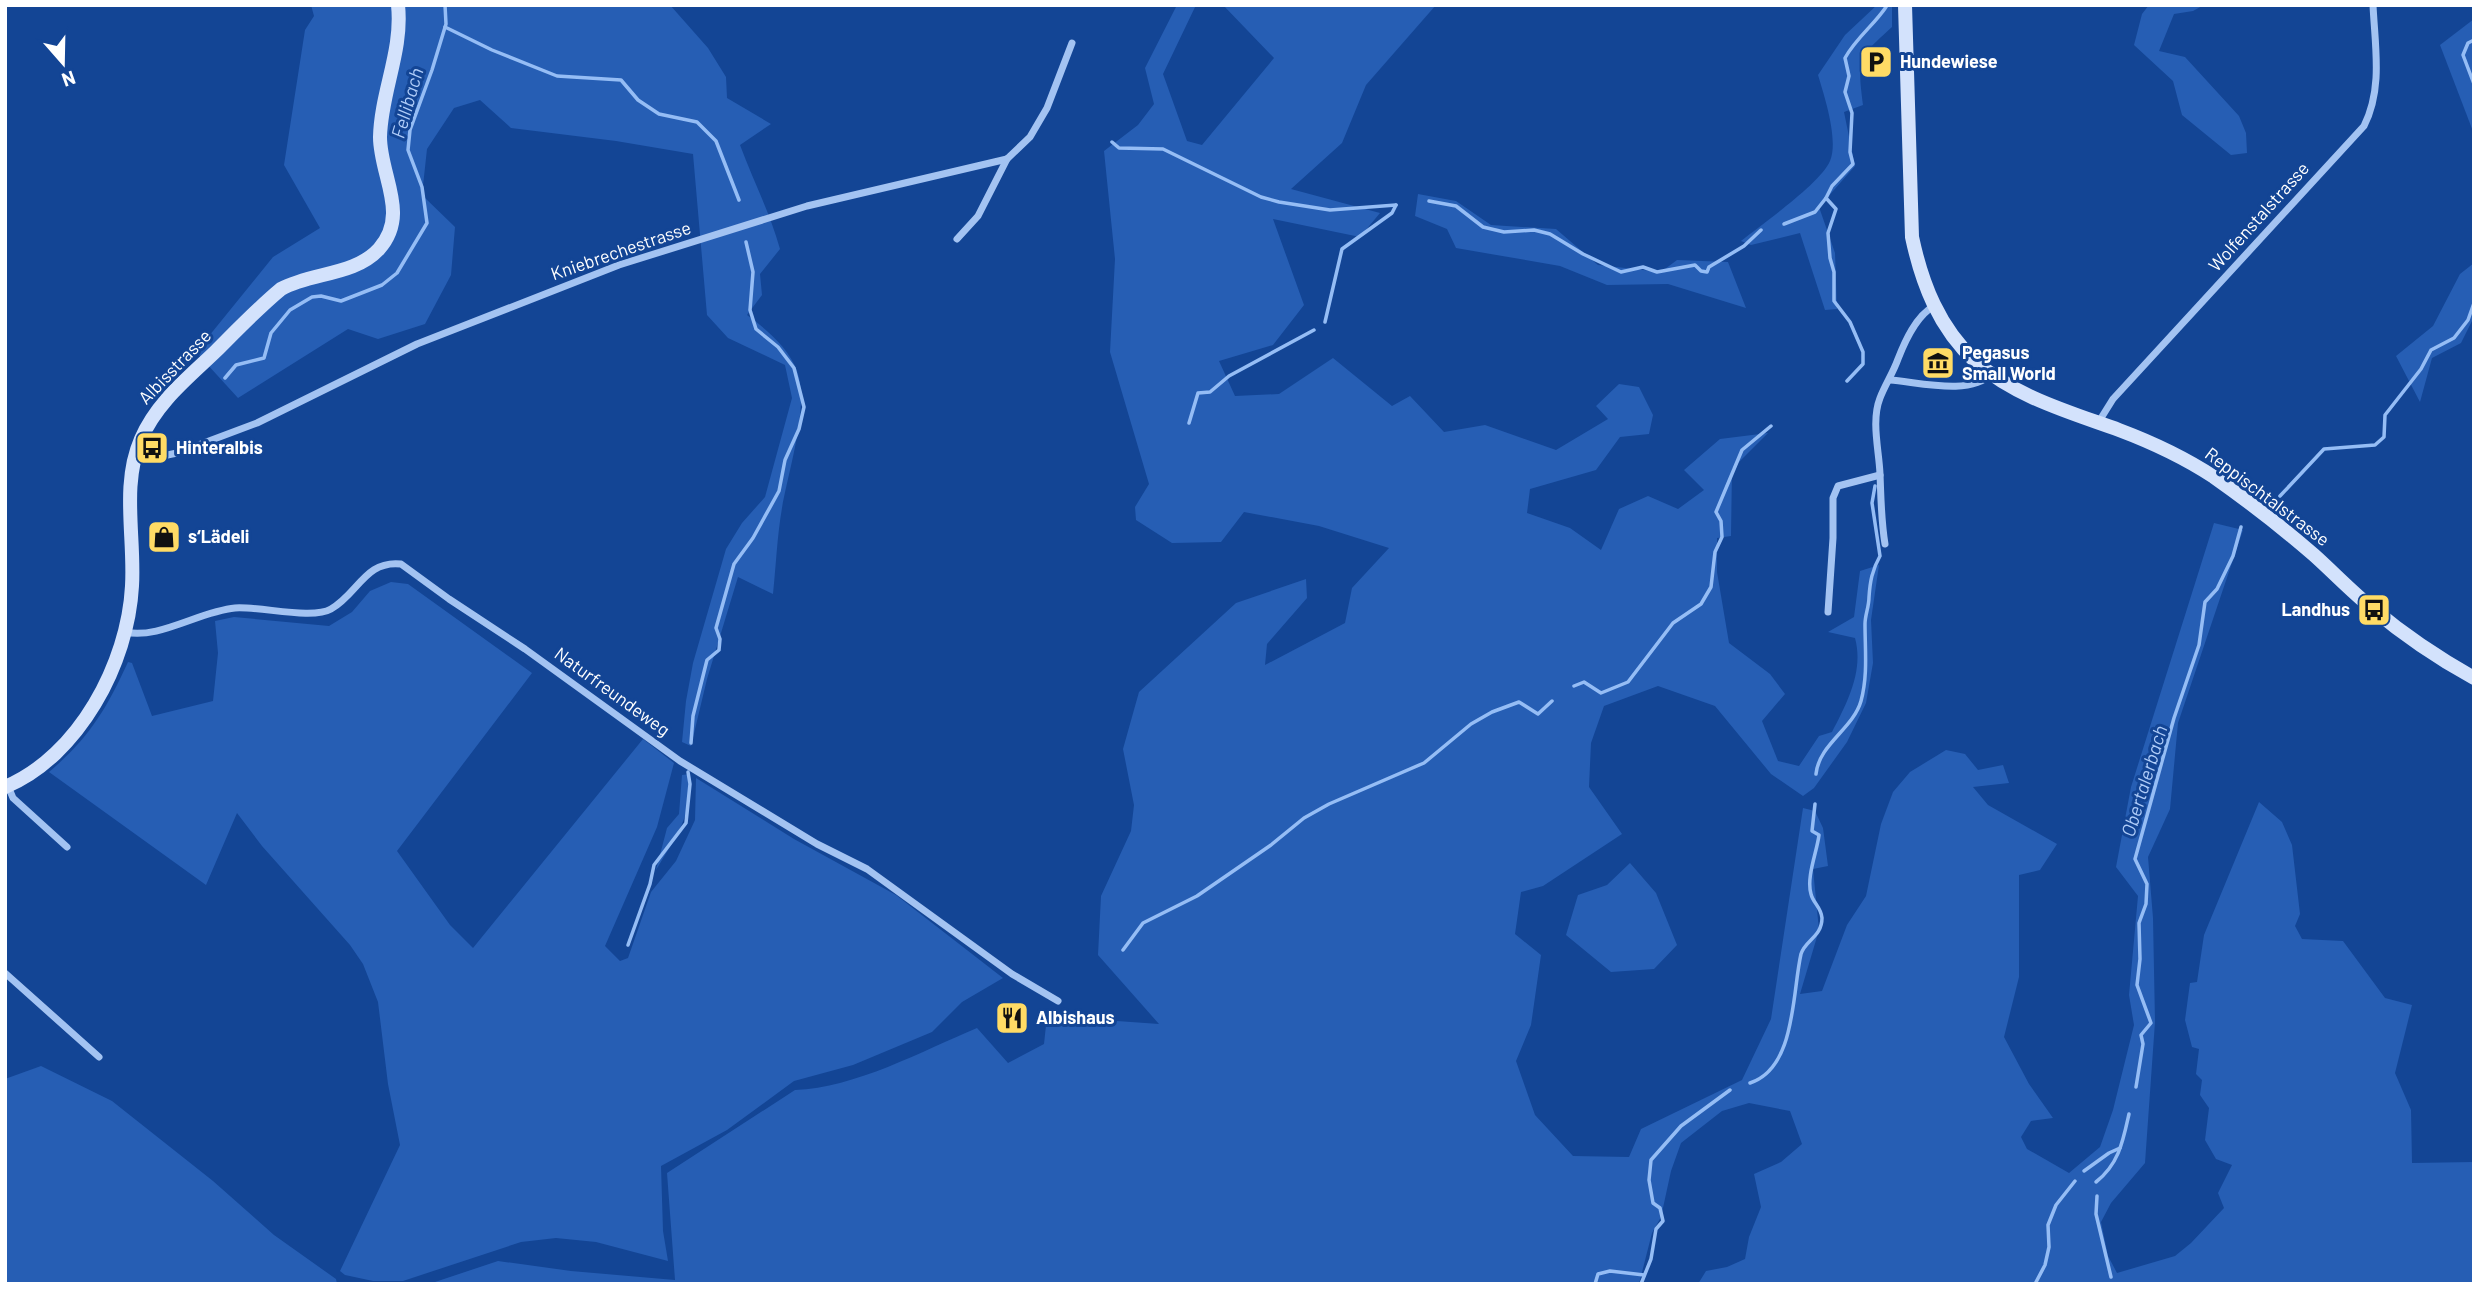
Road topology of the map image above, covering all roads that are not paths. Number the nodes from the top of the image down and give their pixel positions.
1 (398, 5) edge
2 (1905, 5) edge
3 (2372, 5) edge
4 (1072, 43) dead end
5 (1007, 159) junction
6 (957, 239) dead end
7 (1934, 306) junction
8 (1991, 374) junction
9 (1890, 380) junction
10 (2098, 423) junction
11 (135, 454) junction
12 (1880, 475) junction
13 (1885, 544) dead end
14 (1828, 612) dead end
15 (125, 632) junction
16 (2474, 678) edge
17 (7, 787) edge
18 (67, 847) dead end
19 (5, 973) edge
20 (1058, 1001) dead end
21 (99, 1057) dead end

1 - 11 main road, Albisstrasse
2 - 7 main road, Reppischtalstrasse
3 - 10 street, Wolfenstalstrasse
4 - 5 street
5 - 6 street
5 - 11 street, Kniebrechestrasse
7 - 8 main road, Reppischtalstrasse
7 - 9 street
8 - 9 street
8 - 10 main road, Reppischtalstrasse
9 - 12 street
10 - 16 main road, Reppischtalstrasse
11 - 15 main road, Albisstrasse
12 - 13 street
12 - 14 street
15 - 17 main road, Albisstrasse
15 - 20 street, Naturfreundeweg
17 - 18 street
19 - 21 street

